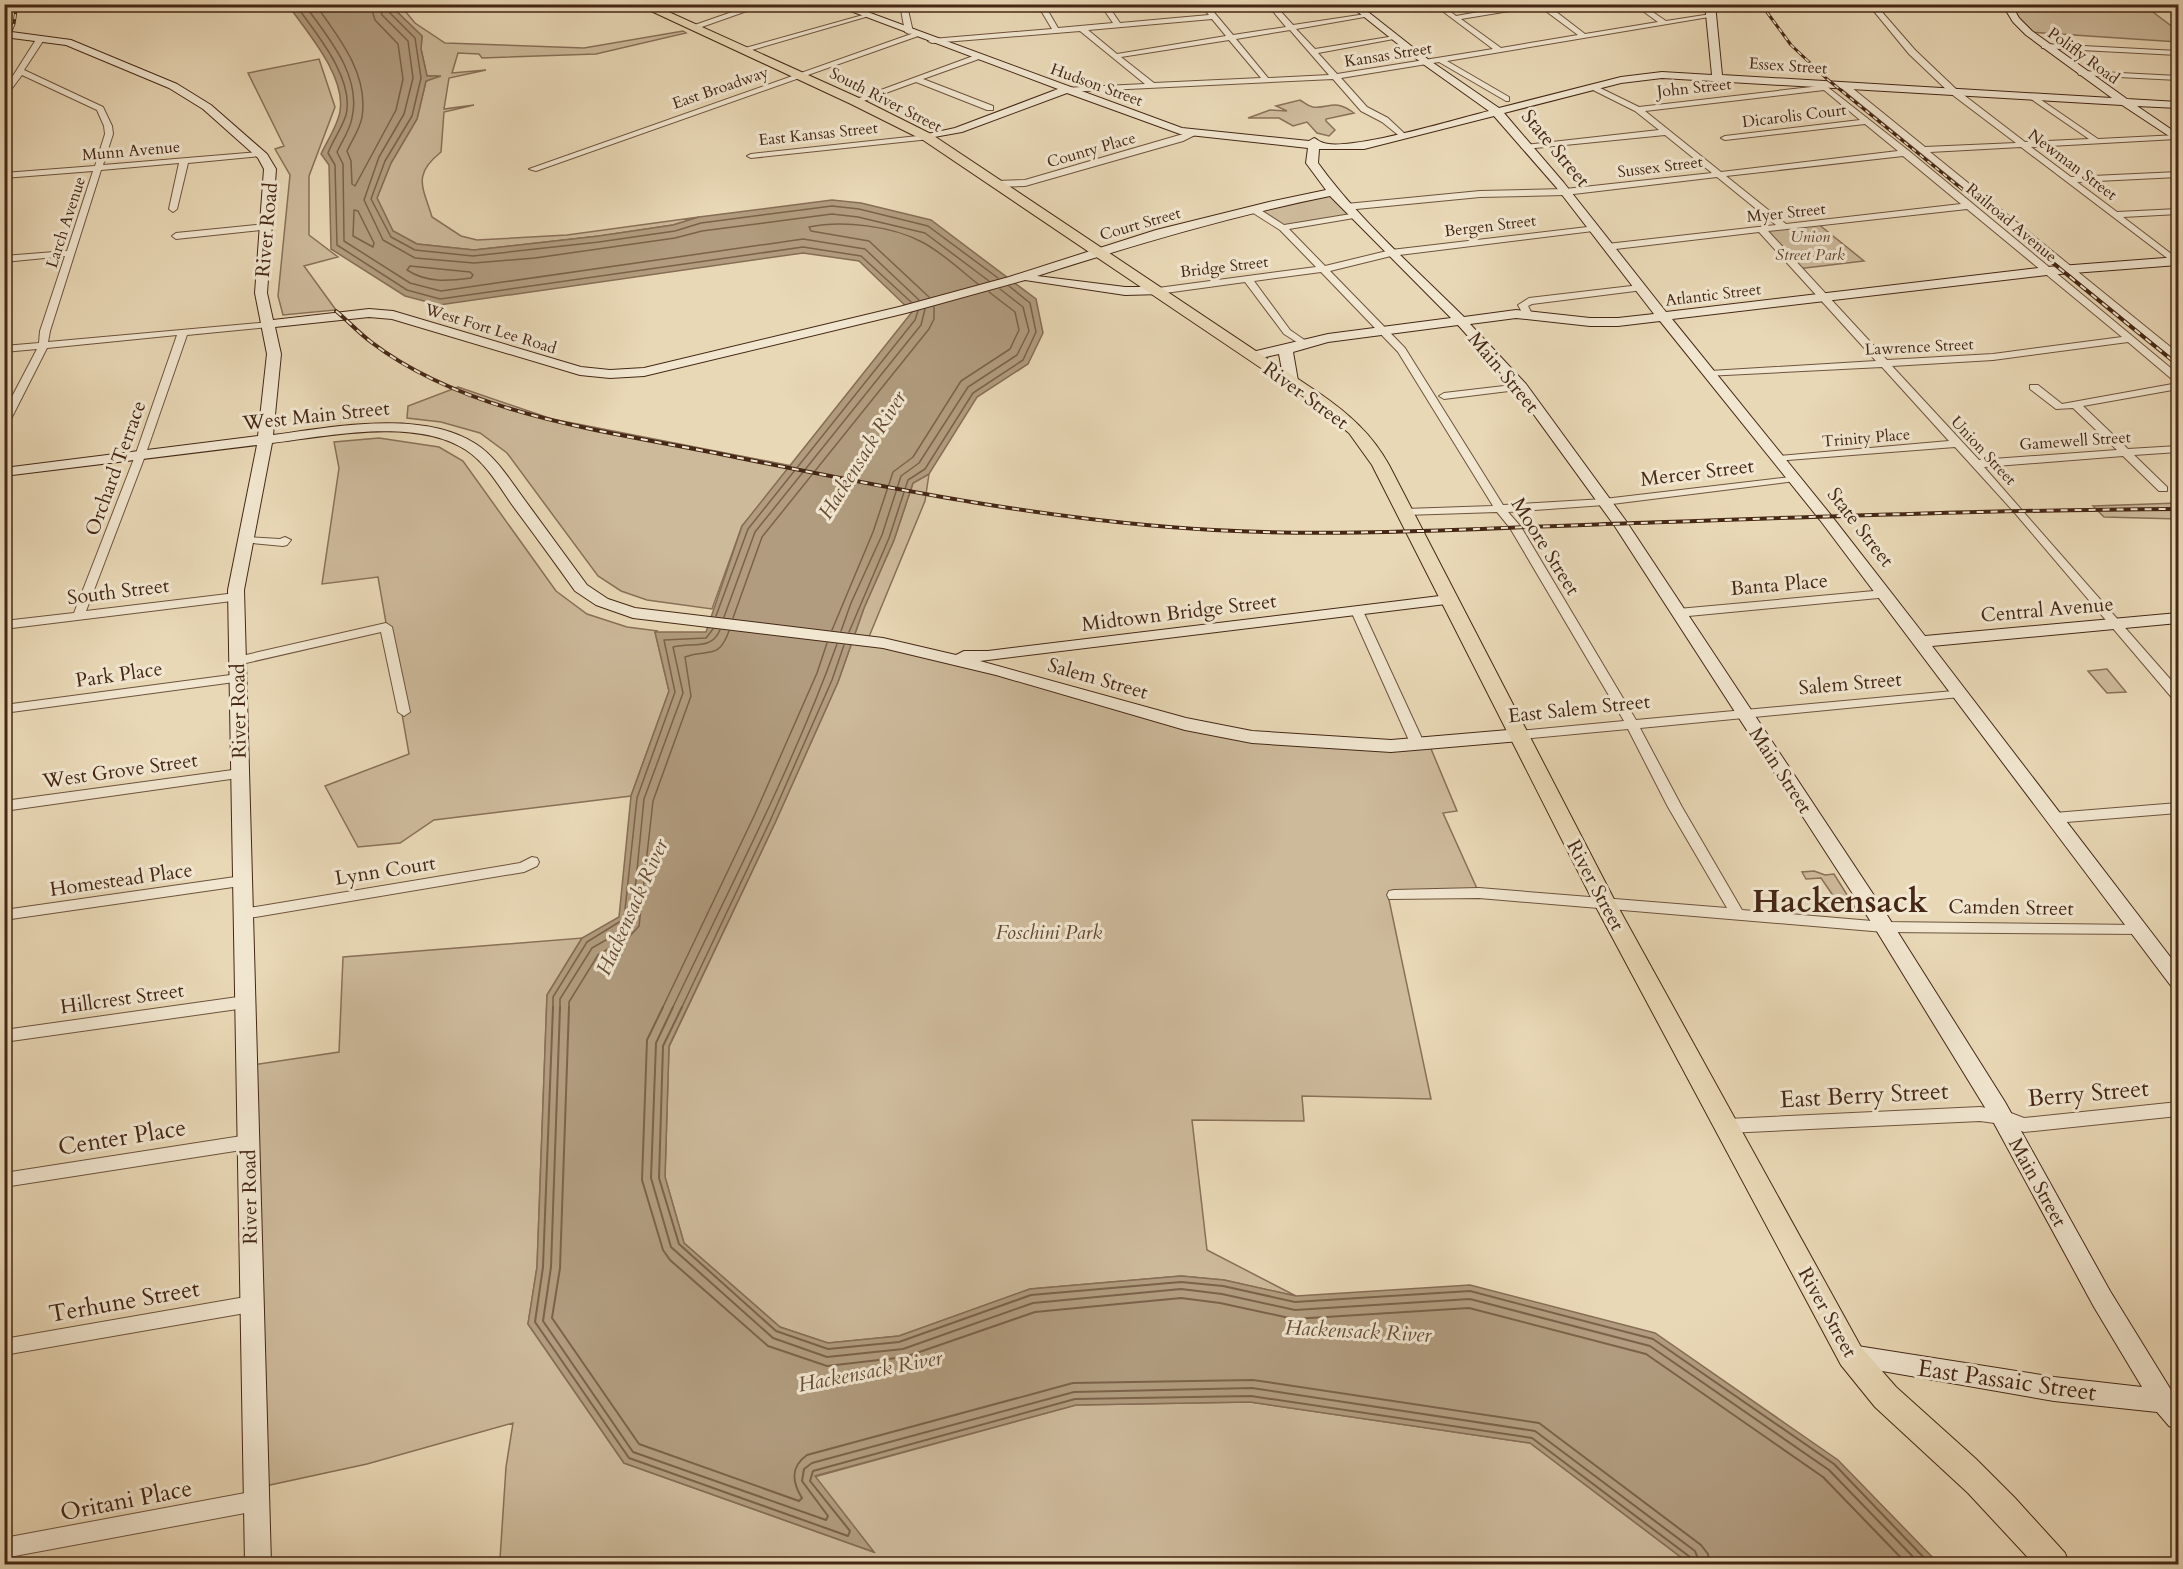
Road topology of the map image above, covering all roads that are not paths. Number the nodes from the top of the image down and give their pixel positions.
1 (640, 4) edge
2 (741, 4) edge
3 (764, 4) edge
4 (836, 4) edge
5 (945, 4) edge
6 (1040, 4) edge
7 (1103, 4) edge
8 (1203, 4) edge
9 (1270, 4) edge
10 (1375, 4) edge
11 (1436, 4) edge
12 (1539, 4) edge
13 (1636, 4) edge
14 (1710, 4) edge
15 (1871, 4) edge
16 (2006, 4) edge
17 (904, 6) edge
18 (1354, 6) edge
19 (751, 9) junction
20 (865, 16) junction
21 (1366, 16) junction
22 (1711, 16) junction
23 (1214, 17) junction
24 (1454, 18) junction
25 (1664, 23) junction
26 (1118, 25) junction
27 (693, 27) junction
28 (1082, 28) junction
29 (1290, 28) junction
30 (1056, 30) junction
31 (913, 33) junction
32 (4, 34) edge
33 (1583, 36) junction
34 (1231, 37) junction
35 (41, 38) junction
36 (1395, 38) junction
37 (932, 41) junction
38 (2045, 46) junction
39 (742, 50) junction
40 (1499, 50) junction
41 (1312, 52) junction
42 (2178, 53) edge
43 (1115, 56) junction
44 (976, 57) junction
45 (1440, 60) junction
46 (1426, 62) junction
47 (22, 72) junction
48 (2082, 73) junction
49 (798, 76) junction
50 (1334, 77) junction
51 (1717, 77) junction
52 (2178, 78) edge
53 (916, 79) junction
54 (1266, 80) junction
55 (1151, 85) junction
56 (1823, 85) junction
57 (1843, 85) junction
58 (2101, 86) junction
59 (1594, 87) junction
60 (1066, 90) junction
61 (1953, 92) junction
62 (1473, 95) junction
63 (2034, 96) junction
64 (4, 97) edge
65 (1087, 97) junction
66 (1506, 99) dead end
67 (2075, 99) junction
68 (855, 101) junction
69 (2124, 102) junction
70 (2178, 105) edge
71 (1022, 106) junction
72 (990, 108) dead end
73 (1638, 109) junction
74 (1496, 111) junction
75 (1478, 116) junction
76 (1866, 122) junction
77 (976, 123) junction
78 (4, 125) edge
79 (907, 127) junction
80 (1666, 132) junction
81 (1193, 134) junction
82 (1402, 136) junction
83 (4, 137) edge
84 (927, 137) junction
85 (1725, 138) dead end
86 (2177, 138) edge
87 (1265, 140) junction
88 (888, 141) junction
89 (2098, 142) junction
90 (1318, 144) junction
91 (2024, 146) junction
92 (1525, 147) junction
93 (1923, 150) junction
94 (950, 153) junction
95 (1905, 153) junction
96 (260, 154) junction
97 (751, 156) dead end
98 (184, 160) junction
99 (99, 168) junction
100 (533, 169) dead end
101 (1719, 174) junction
102 (2178, 174) edge
103 (1320, 175) junction
104 (4, 176) edge
105 (2069, 180) junction
106 (996, 184) junction
107 (1333, 192) junction
108 (1565, 192) junction
109 (1311, 196) junction
110 (1969, 206) junction
111 (173, 209) dead end
112 (1253, 209) junction
113 (1350, 211) junction
114 (2178, 211) edge
115 (2115, 215) junction
116 (267, 227) junction
117 (1784, 227) junction
118 (1283, 228) junction
119 (1593, 228) junction
120 (1762, 230) junction
121 (176, 236) dead end
122 (1607, 247) junction
123 (1101, 252) junction
124 (70, 253) junction
125 (1390, 253) junction
126 (4, 259) edge
127 (2177, 261) edge
128 (1053, 268) junction
129 (1325, 269) junction
130 (2070, 269) junction
131 (2047, 271) junction
132 (1014, 280) junction
133 (1248, 280) junction
134 (1060, 282) junction
135 (1640, 288) junction
136 (1158, 291) junction
137 (959, 294) joint
138 (1824, 298) junction
139 (1527, 314) junction
140 (1663, 316) junction
141 (1461, 321) junction
142 (268, 324) junction
143 (1382, 330) junction
144 (183, 333) junction
145 (2130, 339) junction
146 (1299, 344) junction
147 (43, 346) junction
148 (4, 349) edge
149 (1253, 356) junction
150 (2178, 358) edge
151 (1884, 364) junction
152 (1710, 374) junction
153 (2178, 379) edge
154 (1291, 381) junction
155 (2178, 386) edge
156 (1521, 387) junction
157 (2034, 387) dead end
158 (1444, 396) dead end
159 (2075, 404) junction
160 (4, 423) edge
161 (265, 441) junction
162 (1956, 444) junction
163 (2178, 449) edge
164 (2123, 453) junction
165 (140, 456) junction
166 (1779, 459) junction
167 (1975, 464) junction
168 (4, 472) edge
169 (1795, 478) junction
170 (2163, 489) dead end
171 (1604, 502) junction
172 (1500, 509) junction
173 (1405, 512) junction
174 (246, 540) junction
175 (285, 540) dead end
176 (1884, 594) junction
177 (236, 597) junction
178 (1448, 600) junction
179 (1357, 611) junction
180 (1677, 613) junction
181 (79, 615) junction
182 (2178, 618) edge
183 (2116, 624) junction
184 (4, 625) edge
185 (769, 630) joint
186 (1920, 642) junction
187 (915, 651) junction
188 (1020, 652) junction
189 (238, 670) junction
190 (999, 671) junction
191 (1960, 693) junction
192 (2178, 696) edge
193 (4, 709) edge
194 (405, 712) dead end
195 (1744, 714) junction
196 (1632, 724) junction
197 (1520, 735) junction
198 (1418, 745) junction
199 (240, 774) junction
200 (4, 806) edge
201 (2178, 808) edge
202 (2054, 818) junction
203 (532, 862) dead end
204 (242, 881) junction
205 (1394, 895) dead end
206 (1606, 905) junction
207 (1737, 913) junction
208 (243, 914) junction
209 (4, 915) edge
210 (1884, 927) junction
211 (2138, 930) junction
212 (2178, 981) edge
213 (245, 1002) junction
214 (4, 1036) edge
215 (2178, 1109) edge
216 (2003, 1118) junction
217 (1727, 1126) junction
218 (248, 1142) junction
219 (4, 1180) edge
220 (251, 1304) junction
221 (4, 1347) edge
222 (1851, 1356) junction
223 (2174, 1407) edge
224 (256, 1501) junction
225 (4, 1548) edge
226 (258, 1564) edge
227 (2054, 1564) edge

1 - 27 main road, South River Street
2 - 19 street
3 - 19 street
4 - 20 main road, Hudson Street
5 - 17 street
6 - 30 street
7 - 26 street
8 - 23 street
9 - 29 street
10 - 18 street
11 - 24 street
12 - 24 street
12 - 33 street
13 - 25 street
14 - 22 main road
15 - 61 street, Newman Street
16 - 38 main road, Polifly Road
17 - 31 street
18 - 21 main road, State Street
19 - 27 street
20 - 31 main road, Hudson Street
20 - 39 street
21 - 29 street
21 - 36 main road, State Street
22 - 25 street, Kansas Street
22 - 51 main road
23 - 26 street
23 - 34 street
24 - 40 street
25 - 33 street, Kansas Street
26 - 28 street
27 - 39 main road, South River Street
28 - 30 street
28 - 43 street
29 - 34 street
29 - 41 street
30 - 37 street
31 - 37 main road, Hudson Street
31 - 49 street, East Broadway
32 - 35 main road, River Road
33 - 40 street, Kansas Street
34 - 43 street
34 - 54 street
35 - 47 street
35 - 96 main road, River Road
36 - 41 street
36 - 46 main road, State Street
37 - 44 main road, Hudson Street
38 - 42 street
38 - 48 main road, Polifly Road
39 - 49 main road, South River Street
40 - 45 street, Kansas Street
41 - 50 street
43 - 55 street
44 - 53 street
44 - 60 main road, Hudson Street
45 - 46 street, Kansas Street
45 - 66 street
46 - 50 street, Kansas Street
46 - 62 main road, State Street
47 - 64 street
47 - 99 street, Larch Avenue
48 - 52 street
48 - 58 main road, Polifly Road
49 - 68 main road, South River Street
49 - 100 street, East Broadway
50 - 54 street, Kansas Street
50 - 82 street
51 - 56 main road, Essex Street
51 - 59 main road, Essex Street
53 - 68 street
53 - 72 street
54 - 55 street, Kansas Street
55 - 60 street, Kansas Street
56 - 57 main road, Essex Street
56 - 73 street, John Street
56 - 76 street, Railroad Avenue
57 - 61 main road, Essex Street
57 - 93 street, Railroad Avenue
58 - 67 main road
58 - 69 main road, Polifly Road
59 - 73 street
59 - 74 main road, Essex Street
60 - 65 main road, Hudson Street
60 - 71 main road, East Kansas Street
61 - 63 main road, Essex Street
61 - 91 street, Newman Street
62 - 74 main road, State Street
62 - 75 main road
63 - 67 main road, Essex Street
63 - 89 street
65 - 71 main road, East Kansas Street
65 - 81 main road, Hudson Street
67 - 69 main road, Essex Street
68 - 79 main road, South River Street
69 - 70 main road, Essex Street
69 - 86 main road, Polifly Road
71 - 77 main road, East Kansas Street
73 - 80 street
74 - 75 main road, Essex Street
74 - 92 main road, State Street
75 - 82 main road, Essex Street
76 - 85 street, Dicarolis Court
76 - 95 street, Railroad Avenue
77 - 79 main road, East Kansas Street
77 - 84 main road, East Kansas Street
77 - 94 main road, East Kansas Street
78 - 83 street
79 - 84 main road, South River Street
79 - 88 street, East Kansas Street
80 - 92 street
80 - 101 street
81 - 87 main road, Hudson Street
81 - 106 street, County Place
82 - 90 main road, Essex Street
82 - 90 main road, Essex Street
84 - 88 street, East Kansas Street
84 - 94 main road, South River Street
86 - 89 street
87 - 90 main road, Essex Street
87 - 103 main road, Main Street
88 - 97 street, East Kansas Street
89 - 91 street
90 - 103 main road, Main Street
91 - 93 street
91 - 105 street, Newman Street
92 - 108 main road, State Street
93 - 130 street, Railroad Avenue
94 - 106 main road, South River Street
95 - 101 street, Sussex Street
95 - 110 street, Railroad Avenue
96 - 98 street, Munn Avenue
96 - 116 main road, River Road
98 - 99 street, Munn Avenue
98 - 111 street
99 - 104 street, Munn Avenue
99 - 124 street, Larch Avenue
101 - 108 street, Sussex Street
101 - 117 street
102 - 105 street
103 - 107 main road, Main Street
103 - 109 main road
105 - 115 street, Newman Street
106 - 123 main road, South River Street
107 - 109 main road, Court Street
107 - 113 main road, Main Street
108 - 113 street, Sussex Street
108 - 119 main road, State Street
109 - 112 main road, Court Street
110 - 117 street, Myer Street
110 - 131 street, Railroad Avenue
112 - 118 street, Moore Street
112 - 123 main road, Court Street
113 - 118 street, Sussex Street
113 - 125 main road, Main Street
114 - 115 street
115 - 127 street, Newman Street
116 - 121 street
116 - 142 main road, River Road
117 - 120 street, Myer Street
118 - 129 street, Moore Street
119 - 122 main road, State Street
119 - 125 street, Bergen Street
120 - 122 street, Myer Street
120 - 138 street, Union Street
122 - 135 main road, State Street
123 - 128 main road, Court Street
123 - 136 main road, River Street
124 - 126 street
124 - 147 street, Larch Avenue
125 - 129 street, Bridge Street
125 - 141 main road, Main Street
127 - 130 main road, Atlantic Street
128 - 132 main road, Court Street
128 - 134 main road
129 - 133 street, Bridge Street
129 - 143 street, Moore Street
130 - 131 main road, Atlantic Street
130 - 150 street, Railroad Avenue
131 - 138 main road, Atlantic Street
131 - 145 street, Railroad Avenue
132 - 134 main road, Bridge Street
132 - 137 main road, Court Street
133 - 136 street, Bridge Street
133 - 146 street
134 - 136 main road, Bridge Street
135 - 139 street
135 - 140 main road, State Street
136 - 149 main road, River Street
137 - 142 main road, West Fort Lee Road
138 - 140 main road, Atlantic Street
138 - 151 street, Union Street
139 - 140 main road, Atlantic Street
139 - 141 main road, Atlantic Street
140 - 152 main road, State Street
141 - 143 main road, Atlantic Street
141 - 156 main road, Main Street
142 - 144 street, West Fort Lee Road
142 - 161 main road, River Road
143 - 146 main road, Atlantic Street
143 - 172 street, Moore Street
144 - 147 street, West Fort Lee Road
144 - 165 street, Orchard Terrace
145 - 151 street, Lawrence Street
145 - 153 street, Railroad Avenue
146 - 149 main road, Atlantic Street
146 - 154 main road
147 - 148 street, West Fort Lee Road
147 - 160 street, Larch Avenue
149 - 154 main road, River Street
151 - 152 street, Lawrence Street
151 - 162 street, Union Street
152 - 166 main road, State Street
154 - 173 main road, River Street
155 - 159 street
156 - 158 street
156 - 171 main road, Main Street
157 - 159 street
159 - 164 street
161 - 165 main road, West Main Street
161 - 174 main road, River Road
161 - 185 main road, West Main Street
162 - 166 street, Trinity Place
162 - 167 street, Union Street
163 - 164 street, Gamewell Street
164 - 167 street, Gamewell Street
164 - 170 street
165 - 168 main road, West Main Street
165 - 181 street, Orchard Terrace
166 - 169 main road, State Street
167 - 183 street, Union Street
169 - 171 street, Mercer Street
169 - 176 main road, State Street
171 - 172 street, Mercer Street
171 - 180 main road, Main Street
172 - 173 street, Mercer Street
172 - 196 street, Moore Street
173 - 178 main road, River Street
174 - 175 street
174 - 177 main road, River Road
176 - 180 street, Banta Place
176 - 186 main road, State Street
177 - 181 street, South Street
177 - 189 main road, River Road
178 - 179 main road, Midtown Bridge Street
178 - 197 main road, River Street
179 - 188 main road, Midtown Bridge Street
179 - 198 street
180 - 195 main road, Main Street
181 - 184 street, South Street
182 - 183 main road, Central Avenue
183 - 186 main road, Central Avenue
183 - 192 street, Union Street
185 - 187 main road, Salem Street
186 - 191 main road, State Street
187 - 188 main road, Midtown Bridge Street
187 - 190 main road, Salem Street
188 - 190 main road
189 - 193 street, Park Place
189 - 194 street, Park Place
189 - 199 main road, River Road
190 - 198 main road, Salem Street
191 - 195 street, Salem Street
191 - 202 main road, State Street
195 - 196 street, East Salem Street
195 - 210 main road, Main Street
196 - 197 street, East Salem Street
196 - 207 street, Moore Street
197 - 198 main road, East Salem Street
197 - 206 main road, River Street
199 - 200 street, West Grove Street
199 - 204 main road, River Road
201 - 202 street
202 - 211 main road, State Street
203 - 208 street, Lynn Court
204 - 208 main road, River Road
204 - 209 street, Homestead Place
205 - 206 street, Camden Street
206 - 207 street, Camden Street
206 - 217 main road, River Street
207 - 210 street, Camden Street
208 - 213 main road, River Road
210 - 211 street, Camden Street
210 - 216 main road, Main Street
211 - 212 main road, State Street
213 - 214 street, Hillcrest Street
213 - 218 main road, River Road
215 - 216 street, Berry Street
216 - 217 street, East Berry Street
216 - 223 main road, Main Street
217 - 222 main road, River Street
218 - 219 street, Center Place
218 - 220 main road, River Road
220 - 221 street, Terhune Street
220 - 224 main road, River Road
222 - 223 main road, East Passaic Street
222 - 227 main road, River Street
224 - 225 street, Oritani Place
224 - 226 main road, River Road

